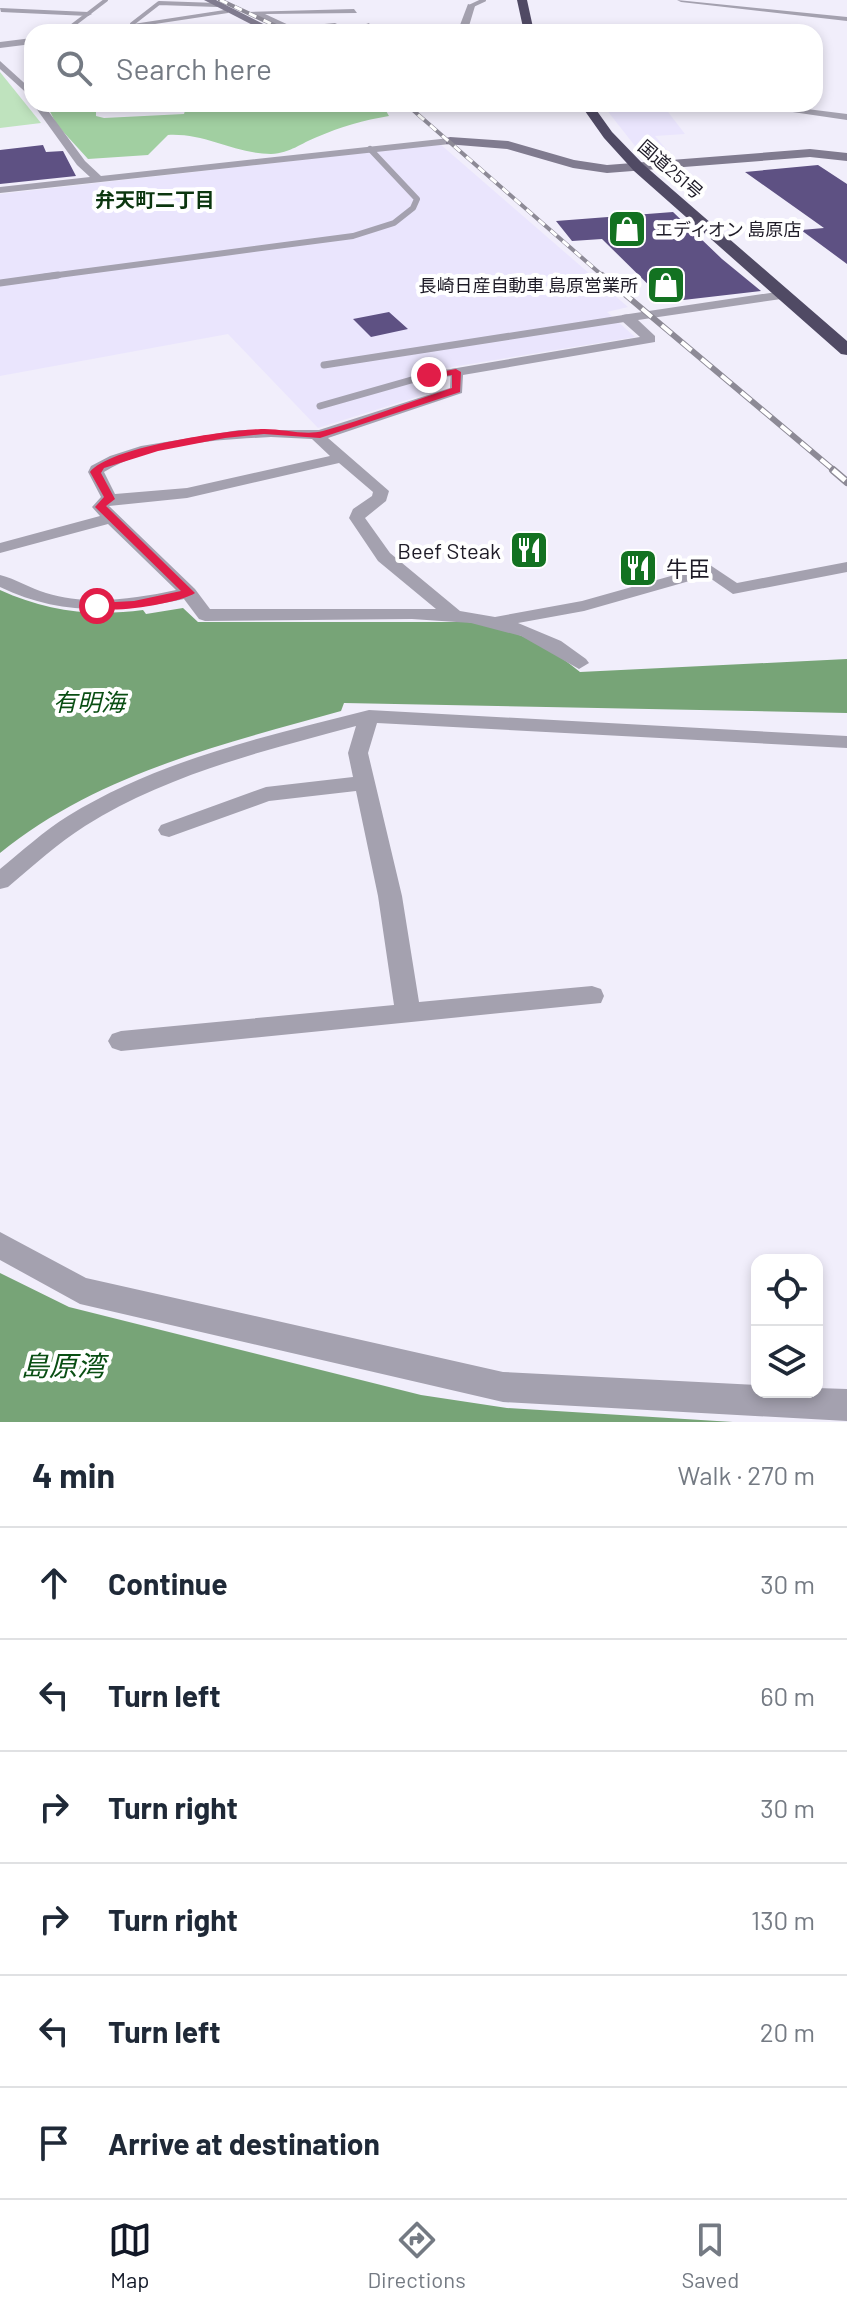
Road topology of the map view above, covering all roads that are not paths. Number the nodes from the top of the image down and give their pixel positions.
1 (22, 0) edge
2 (106, 0) edge
3 (484, 0) edge
4 (522, 0) edge
5 (614, 0) edge
6 (688, 0) edge
7 (213, 2) edge
8 (605, 5) dead end
9 (471, 6) joint
10 (0, 10) edge
11 (228, 11) junction
12 (354, 11) dead end
13 (88, 14) junction
14 (847, 19) edge
15 (75, 24) edge
16 (132, 24) joint
17 (256, 24) edge
18 (279, 24) edge
19 (464, 24) edge
20 (527, 24) edge
21 (0, 33) edge
22 (24, 41) edge
23 (0, 42) edge
24 (0, 64) edge
25 (24, 87) edge
26 (44, 112) edge
27 (592, 112) edge
28 (807, 112) edge
29 (847, 117) edge
30 (450, 141) joint
31 (370, 149) junction
32 (847, 157) edge
33 (639, 168) junction
34 (98, 179) junction
35 (0, 190) edge
36 (0, 283) edge
37 (783, 295) junction
38 (627, 318) junction
39 (847, 350) edge
40 (324, 365) dead end
41 (456, 372) junction
42 (320, 406) dead end
43 (320, 435) junction
44 (342, 458) junction
45 (110, 499) junction
46 (112, 518) junction
47 (0, 548) edge
48 (847, 567) edge
49 (0, 580) edge
50 (189, 593) junction
51 (453, 614) junction
52 (497, 620) junction
53 (579, 663) dead end
54 (369, 716) junction
55 (847, 742) edge
56 (364, 783) junction
57 (169, 830) dead end
58 (0, 881) edge
59 (592, 996) dead end
60 (408, 1013) junction
61 (121, 1041) dead end
62 (0, 1245) edge
63 (847, 1405) edge

1 - 10 street
2 - 13 lane
3 - 9 lane
4 - 20 highway
5 - 8 street
6 - 14 street
7 - 11 street
7 - 16 lane
9 - 19 street
10 - 13 street
11 - 16 street
11 - 17 street
12 - 18 street
13 - 15 lane
21 - 23 street
22 - 23 street
24 - 25 street
26 - 34 street
27 - 33 highway, 国道251号
28 - 29 street
30 - 31 street
30 - 33 street
31 - 34 street
31 - 36 lane
32 - 33 street
33 - 37 highway, 国道251号
34 - 35 street
37 - 38 street
37 - 39 highway, 国道251号
38 - 40 lane
38 - 41 street
41 - 42 lane
41 - 43 street
43 - 44 street
43 - 45 street
44 - 45 street
44 - 51 street
45 - 46 street
46 - 47 street
46 - 50 street
48 - 52 street
49 - 50 street
50 - 51 street
51 - 52 street
52 - 53 street
54 - 55 street
54 - 56 street
54 - 58 street
56 - 57 street
56 - 60 street
59 - 60 street
60 - 61 street
62 - 63 street

